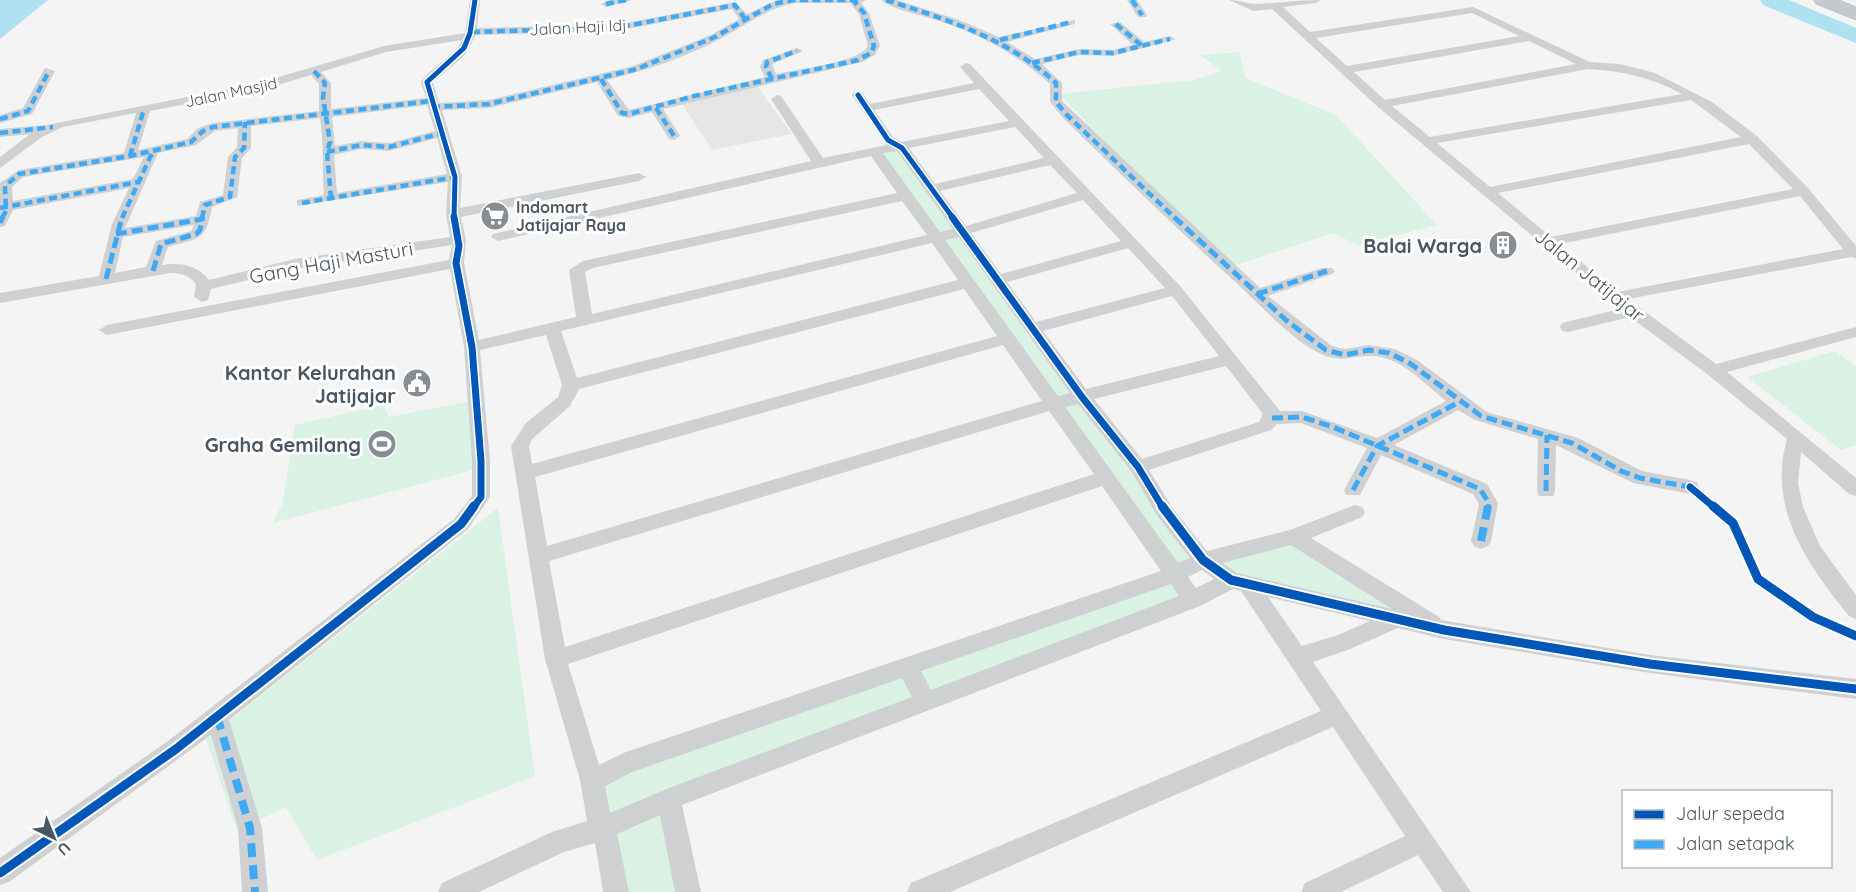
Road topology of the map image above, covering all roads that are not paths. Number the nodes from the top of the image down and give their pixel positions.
1 (475, 0) edge
2 (627, 0) edge
3 (858, 0) edge
4 (886, 0) edge
5 (1132, 0) edge
6 (1234, 0) edge
7 (1316, 0) edge
8 (1452, 0) edge
9 (1823, 0) edge
10 (1839, 0) edge
11 (734, 2) edge
12 (606, 4) dead end
13 (1275, 6) junction
14 (1856, 7) edge
15 (1473, 10) junction
16 (1856, 14) edge
17 (1142, 15) dead end
18 (745, 19) junction
19 (1071, 22) dead end
20 (1116, 24) dead end
21 (472, 34) junction
22 (1305, 36) junction
23 (1529, 38) junction
24 (1170, 39) dead end
25 (1000, 40) junction
26 (1142, 46) junction
27 (797, 51) dead end
28 (1032, 63) junction
29 (1588, 65) junction
30 (966, 67) dead end
31 (1345, 70) junction
32 (49, 71) dead end
33 (314, 71) junction
34 (600, 79) junction
35 (772, 79) junction
36 (982, 85) junction
37 (858, 95) dead end
38 (1693, 96) junction
39 (777, 99) dead end
40 (431, 104) junction
41 (1382, 104) junction
42 (656, 108) junction
43 (867, 108) junction
44 (144, 109) junction
45 (324, 112) junction
46 (0, 119) edge
47 (245, 122) junction
48 (1016, 123) junction
49 (53, 127) junction
50 (0, 133) edge
51 (443, 133) junction
52 (674, 136) dead end
53 (1752, 139) junction
54 (888, 140) junction
55 (1429, 141) junction
56 (902, 148) junction
57 (153, 150) junction
58 (327, 152) junction
59 (875, 152) junction
60 (130, 156) junction
61 (1052, 160) junction
62 (819, 162) junction
63 (0, 164) edge
64 (455, 177) junction
65 (639, 177) dead end
66 (138, 182) junction
67 (932, 189) junction
68 (1489, 191) junction
69 (1803, 191) junction
70 (905, 195) junction
71 (1086, 195) junction
72 (331, 198) junction
73 (302, 203) dead end
74 (3, 208) edge
75 (453, 214) junction
76 (203, 219) junction
77 (0, 223) edge
78 (964, 231) junction
79 (116, 234) junction
80 (498, 237) dead end
81 (933, 238) junction
82 (459, 240) junction
83 (1549, 242) junction
84 (1131, 243) junction
85 (1855, 253) edge
86 (456, 263) junction
87 (153, 271) junction
88 (1328, 271) dead end
89 (106, 279) junction
90 (996, 280) junction
91 (967, 283) junction
92 (204, 286) junction
93 (1176, 290) junction
94 (1257, 294) junction
95 (1614, 297) junction
96 (0, 298) edge
97 (1632, 311) junction
98 (198, 312) junction
99 (585, 321) junction
100 (1568, 327) dead end
101 (1034, 328) junction
102 (107, 330) dead end
103 (552, 330) junction
104 (1856, 332) edge
105 (1005, 339) junction
106 (472, 347) junction
107 (1230, 359) junction
108 (1713, 370) junction
109 (571, 385) junction
110 (1082, 397) junction
111 (1459, 402) junction
112 (1052, 404) junction
113 (1272, 418) junction
114 (1547, 435) junction
115 (1796, 437) junction
116 (1377, 446) junction
117 (1138, 466) junction
118 (525, 473) junction
119 (1104, 478) junction
120 (1690, 487) dead end
121 (1856, 489) edge
122 (1353, 490) dead end
123 (1546, 491) dead end
124 (1355, 512) dead end
125 (1293, 537) junction
126 (1481, 542) dead end
127 (538, 556) junction
128 (1203, 560) junction
129 (1174, 575) junction
130 (1240, 583) junction
131 (1193, 600) junction
132 (1856, 610) edge
133 (1394, 620) junction
134 (1444, 630) junction
135 (1298, 657) junction
136 (556, 659) junction
137 (908, 667) junction
138 (1856, 689) edge
139 (925, 701) junction
140 (1336, 715) junction
141 (217, 716) junction
142 (592, 780) junction
143 (669, 799) junction
144 (601, 829) junction
145 (1423, 840) junction
146 (0, 873) edge
147 (255, 892) edge
148 (451, 892) edge
149 (616, 892) edge
150 (688, 892) edge
151 (920, 892) edge
152 (1314, 892) edge
153 (1458, 892) edge

1 - 21 street
2 - 12 street
3 - 18 street
3 - 35 street
4 - 25 street
5 - 17 street
6 - 13 street
7 - 13 street
8 - 15 street
9 - 16 highway
10 - 14 highway
11 - 18 street, Jalan Haji Idj
11 - 21 street, Jalan Haji Idj
13 - 22 street, Jalan Jatijajar
15 - 22 street
15 - 23 street
18 - 34 street
19 - 25 street
20 - 26 street
21 - 33 street, Jalan Masjid
21 - 40 street
22 - 31 street, Jalan Jatijajar
23 - 29 street
23 - 31 street
24 - 26 street
25 - 28 street
26 - 28 street
27 - 35 street
28 - 94 street
29 - 38 street
29 - 41 street
30 - 36 street
31 - 41 street, Jalan Jatijajar
32 - 46 street
33 - 44 street, Jalan Masjid
33 - 45 street
34 - 40 street
34 - 42 street
35 - 42 street
36 - 43 street
36 - 48 street
37 - 43 street
38 - 53 street
38 - 55 street
39 - 62 street
40 - 45 street
40 - 51 street
41 - 55 street, Jalan Jatijajar
42 - 52 street
43 - 54 street
44 - 49 street, Jalan Masjid
44 - 60 street
45 - 47 street
45 - 58 street
47 - 57 street
47 - 76 street
48 - 56 street
48 - 61 street
49 - 50 street
49 - 63 street, Jalan Masjid
51 - 58 street
51 - 64 street
53 - 68 street
53 - 69 street
54 - 56 street
54 - 59 street
55 - 68 street, Jalan Jatijajar
56 - 59 street
56 - 67 street
57 - 60 street
57 - 66 street
58 - 72 street
59 - 62 street
59 - 70 street
60 - 74 street
61 - 67 street
61 - 71 street
62 - 80 street
64 - 72 street
64 - 75 street
65 - 75 street
66 - 74 street
66 - 79 street
67 - 78 street
68 - 83 street, Jalan Jatijajar
69 - 83 street
69 - 85 street
70 - 81 street
70 - 99 street
71 - 78 street
71 - 84 street
72 - 73 street
74 - 77 street
75 - 82 street
76 - 79 street
76 - 87 street
78 - 81 street
78 - 90 street
79 - 89 street
81 - 91 street
81 - 99 street
82 - 86 street
82 - 92 street, Gang Haji Masturi
83 - 95 street, Jalan Jatijajar
84 - 90 street
84 - 93 street
85 - 95 street
86 - 98 street
86 - 106 street
87 - 89 street
87 - 92 street
88 - 94 street
89 - 96 street
90 - 101 street
91 - 105 street
91 - 109 street
92 - 98 street
93 - 101 street
93 - 107 street
94 - 111 street
95 - 97 street, Jalan Jatijajar
97 - 100 street
97 - 108 street, Jalan Jatijajar
98 - 102 street
99 - 103 street
101 - 110 street
103 - 106 street
103 - 109 street
104 - 108 street
105 - 112 street
105 - 118 street
106 - 141 street
107 - 110 street
107 - 113 street
108 - 115 street, Jalan Jatijajar
109 - 118 street
110 - 112 street
110 - 117 street
111 - 114 street
111 - 116 street
112 - 119 street
112 - 127 street
113 - 116 street
113 - 117 street
114 - 120 street
114 - 123 street
115 - 121 street, Jalan Jatijajar
115 - 132 street
116 - 122 street
116 - 126 street
117 - 128 street
118 - 127 street
119 - 129 street
119 - 136 street
124 - 125 street
125 - 128 street
125 - 134 street
127 - 136 street
128 - 129 street
128 - 130 street
129 - 131 street
129 - 137 street
130 - 131 street
130 - 133 street
130 - 135 street
131 - 139 street
133 - 134 street
133 - 135 street
134 - 138 street
135 - 140 street
136 - 142 street
137 - 139 street
137 - 142 street
139 - 143 street
140 - 145 street
140 - 151 street
141 - 146 street
141 - 147 street
142 - 144 street
143 - 144 street
143 - 150 street
144 - 148 street
144 - 149 street
145 - 152 street
145 - 153 street

